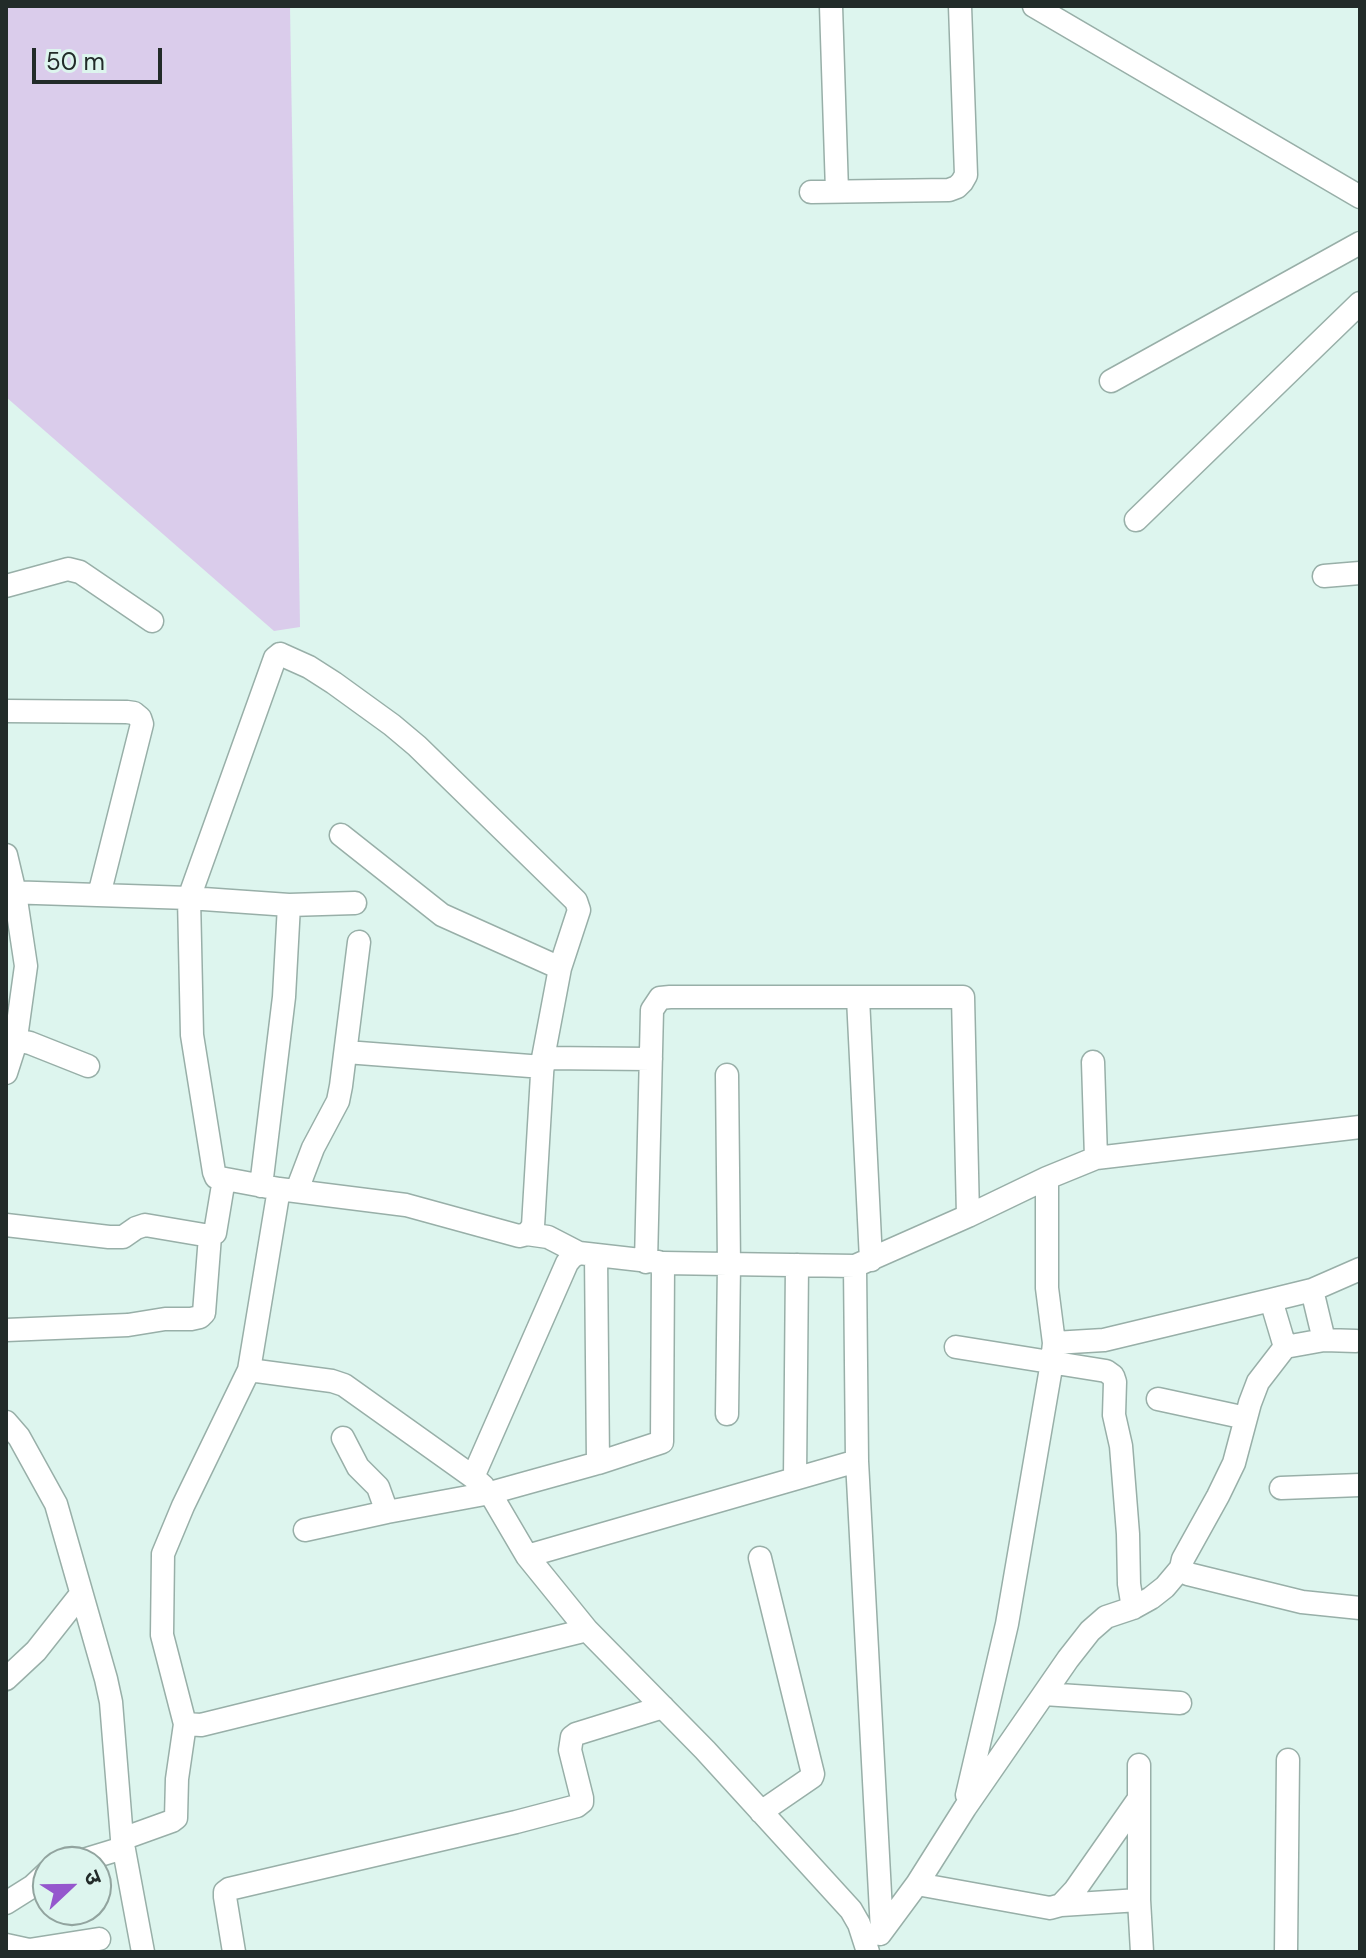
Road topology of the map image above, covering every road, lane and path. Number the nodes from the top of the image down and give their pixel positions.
1 (831, 6) edge
2 (960, 6) edge
3 (1034, 6) edge
4 (837, 191) junction
5 (811, 192) dead end
6 (1360, 197) edge
7 (1360, 243) edge
8 (1360, 303) edge
9 (1111, 381) dead end
10 (1136, 520) dead end
11 (1360, 573) edge
12 (1324, 576) dead end
13 (6, 586) edge
14 (152, 621) dead end
15 (6, 711) edge
16 (341, 835) dead end
17 (6, 855) edge
18 (10, 893) edge
19 (99, 895) junction
20 (189, 898) junction
21 (355, 903) dead end
22 (289, 905) junction
23 (359, 942) dead end
24 (560, 968) junction
25 (858, 998) junction
26 (16, 1040) junction
27 (346, 1052) junction
28 (651, 1059) junction
29 (1093, 1062) dead end
30 (543, 1063) junction
31 (88, 1066) dead end
32 (6, 1073) edge
33 (727, 1075) dead end
34 (1360, 1127) edge
35 (1096, 1158) junction
36 (1047, 1178) junction
37 (224, 1179) junction
38 (279, 1188) junction
39 (968, 1216) junction
40 (6, 1225) edge
41 (527, 1234) junction
42 (210, 1236) junction
43 (588, 1254) junction
44 (654, 1262) junction
45 (863, 1263) junction
46 (729, 1264) junction
47 (797, 1265) junction
48 (1360, 1269) edge
49 (1312, 1290) junction
50 (1271, 1300) junction
51 (6, 1330) edge
52 (1324, 1340) junction
53 (1356, 1341) dead end
54 (956, 1347) dead end
55 (1285, 1347) junction
56 (1053, 1353) junction
57 (249, 1370) junction
58 (1158, 1399) dead end
59 (727, 1414) dead end
60 (1246, 1418) junction
61 (6, 1422) edge
62 (343, 1438) dead end
63 (857, 1461) junction
64 (598, 1463) junction
65 (473, 1477) junction
66 (795, 1478) junction
67 (1360, 1485) edge
68 (1281, 1488) dead end
69 (490, 1493) junction
70 (387, 1512) junction
71 (305, 1530) dead end
72 (527, 1556) junction
73 (760, 1558) dead end
74 (1181, 1568) junction
75 (81, 1594) junction
76 (1133, 1608) junction
77 (1360, 1608) edge
78 (587, 1630) junction
79 (6, 1679) edge
80 (1044, 1694) junction
81 (1180, 1703) dead end
82 (663, 1707) junction
83 (185, 1724) junction
84 (1288, 1760) dead end
85 (1139, 1765) dead end
86 (1138, 1800) junction
87 (965, 1808) junction
88 (761, 1812) junction
89 (122, 1844) junction
90 (112, 1848) edge
91 (917, 1884) junction
92 (32, 1887) edge
93 (1139, 1900) junction
94 (6, 1903) edge
95 (1061, 1905) junction
96 (882, 1931) junction
97 (99, 1939) dead end
98 (6, 1945) edge
99 (143, 1952) edge
100 (234, 1952) edge
101 (1142, 1952) edge
102 (1286, 1952) edge

1 - 4 street
2 - 4 street
3 - 6 street
4 - 5 street
7 - 9 street
8 - 10 street
11 - 12 street
13 - 14 street
15 - 19 street
16 - 24 street
17 - 18 street
18 - 19 street
18 - 26 street
19 - 20 street
20 - 22 street
20 - 24 street
20 - 37 street
21 - 22 street
22 - 38 street
23 - 27 street
24 - 30 street
25 - 28 street
25 - 39 street
25 - 45 street
26 - 31 street
26 - 32 street
27 - 30 street
27 - 38 street
28 - 30 street
28 - 44 street
29 - 35 street
30 - 41 street
33 - 46 street
34 - 35 street
35 - 36 street
36 - 39 street
36 - 56 street
37 - 38 street
37 - 42 street
38 - 41 street
38 - 57 street
39 - 45 street
40 - 42 street
41 - 43 street
42 - 51 street
43 - 44 street
43 - 64 street
43 - 65 street
44 - 46 street
44 - 64 street
45 - 47 street
45 - 63 street
46 - 47 street
46 - 59 street
47 - 66 street
48 - 49 street
49 - 50 street
49 - 52 street
50 - 55 street
50 - 56 street
52 - 53 street
52 - 55 street
54 - 56 street
55 - 60 street
56 - 76 street
56 - 87 street
57 - 65 street
57 - 83 street
58 - 60 street
60 - 74 street
61 - 75 street
62 - 70 street
63 - 66 street
63 - 96 street
64 - 69 street
65 - 69 street
66 - 72 street
67 - 68 street
69 - 70 street
69 - 72 street
70 - 71 street
72 - 78 street
73 - 88 street
74 - 76 street
74 - 77 street
75 - 79 street
75 - 89 street
76 - 80 street
78 - 82 street
78 - 83 street
80 - 81 street
80 - 87 street
82 - 88 street
82 - 100 street
83 - 89 street
84 - 102 street
85 - 86 street
86 - 93 street
86 - 95 street
87 - 91 street
88 - 96 street
89 - 90 street
89 - 99 street
91 - 95 street
91 - 96 street
92 - 94 street
93 - 95 street
93 - 101 street
97 - 98 street

